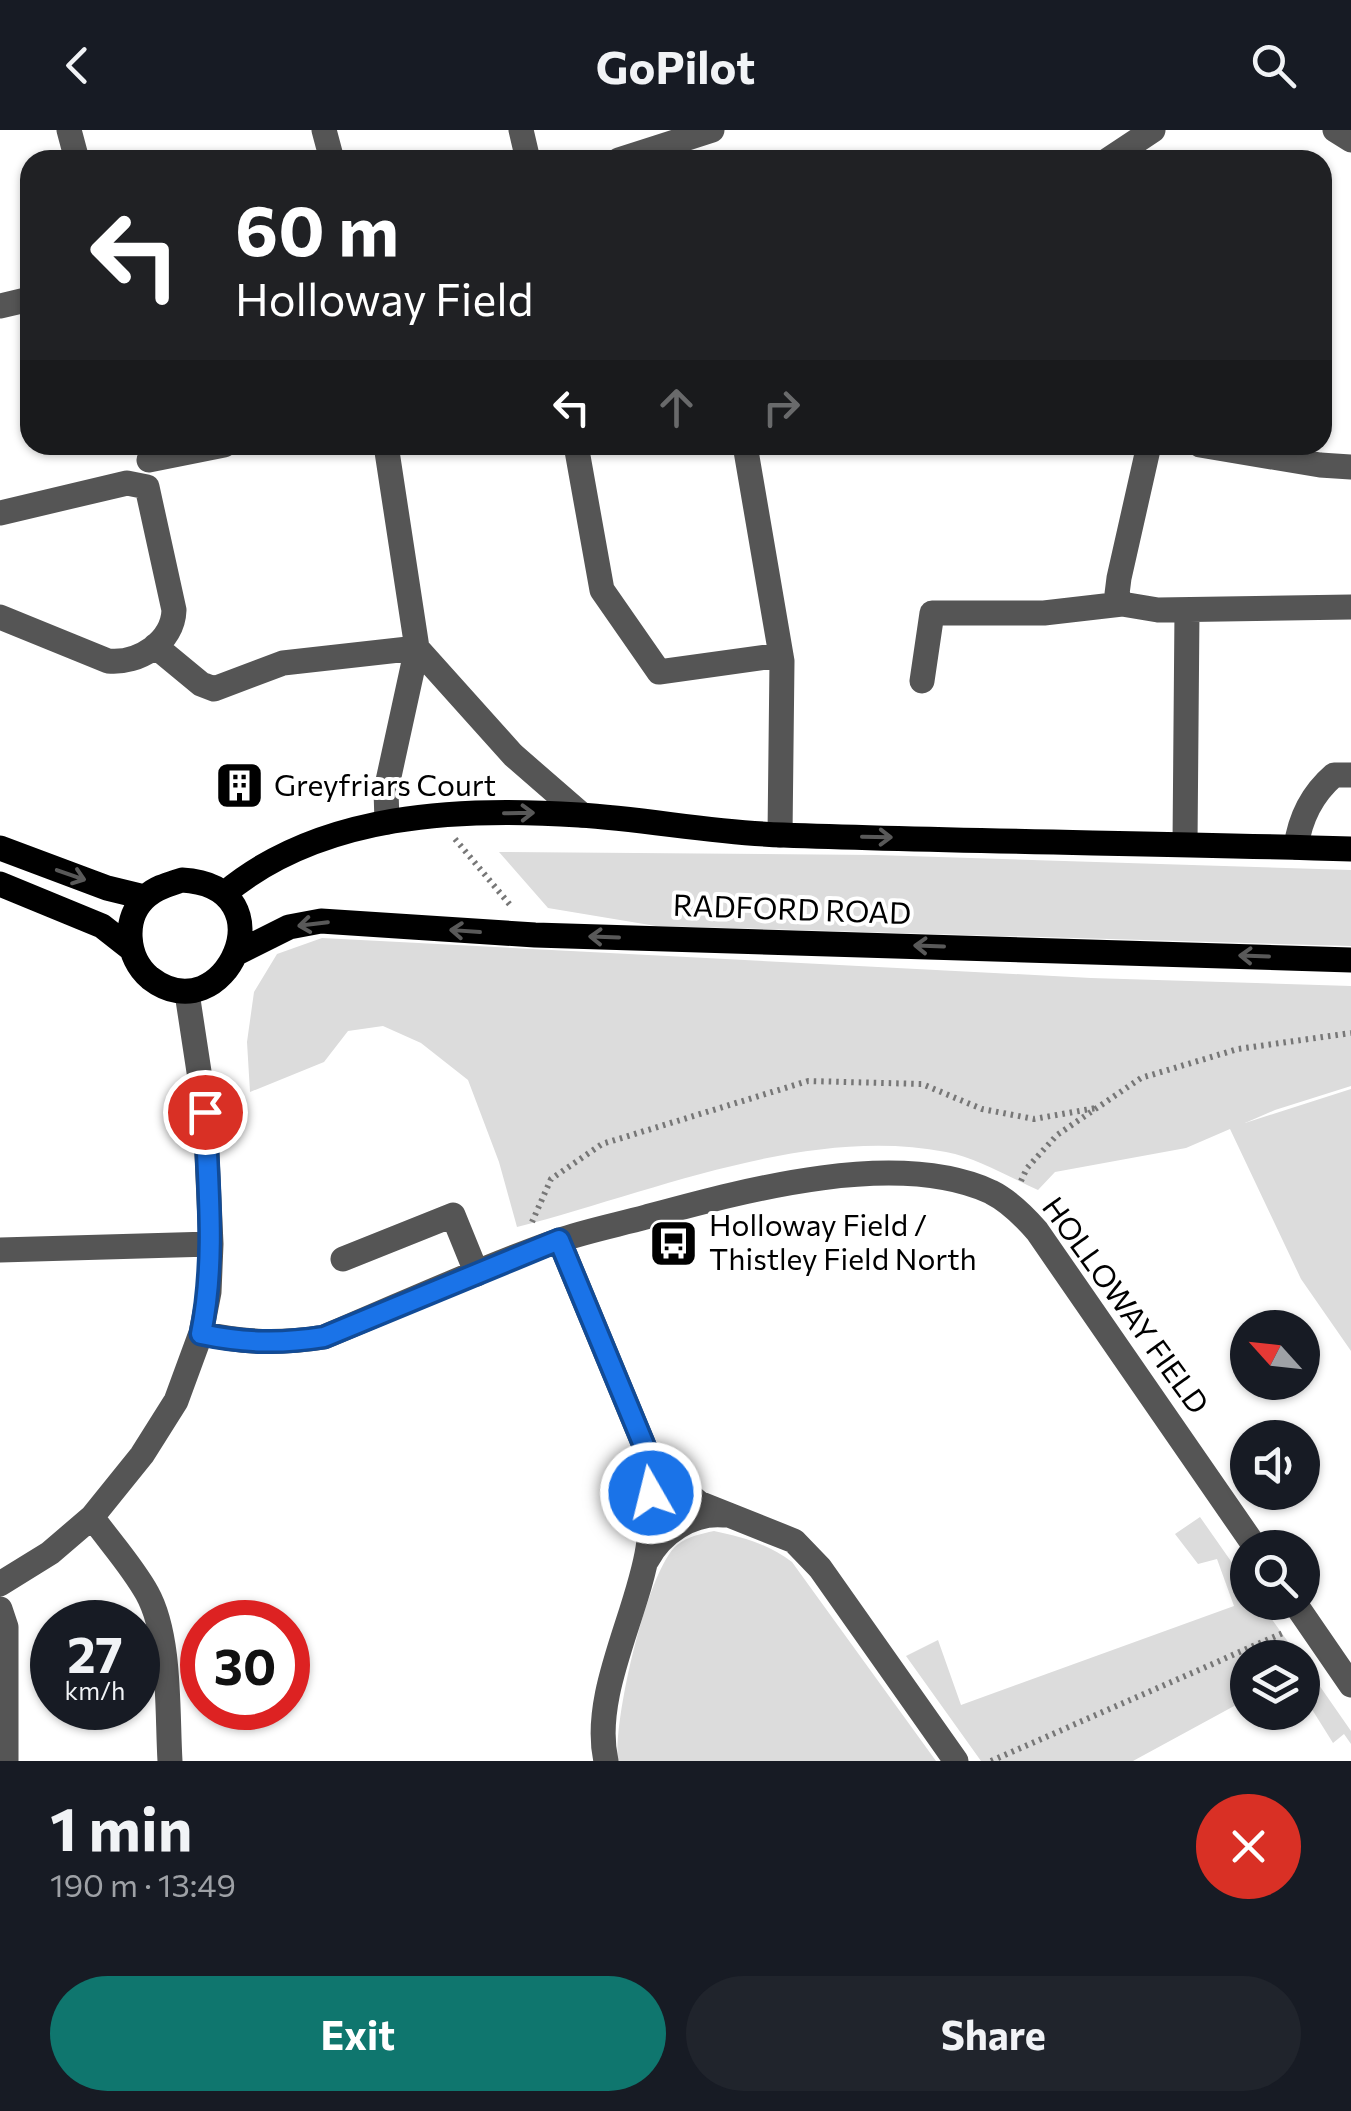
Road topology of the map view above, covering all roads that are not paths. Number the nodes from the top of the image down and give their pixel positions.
1 (1152, 130) edge
2 (1335, 130) edge
3 (1351, 140) edge
4 (702, 142) edge
5 (665, 150) edge
6 (1123, 150) edge
7 (148, 455) edge
8 (388, 455) edge
9 (578, 455) edge
10 (747, 455) edge
11 (1147, 455) edge
12 (1260, 455) edge
13 (1351, 467) edge
14 (147, 487) junction
15 (0, 514) edge
16 (1122, 604) junction
17 (1351, 607) edge
18 (1188, 610) junction
19 (0, 617) edge
20 (155, 646) junction
21 (417, 648) junction
22 (781, 656) junction
23 (922, 681) dead end
24 (1351, 775) edge
25 (582, 815) junction
26 (387, 822) junction
27 (780, 835) junction
28 (1185, 844) junction
29 (1296, 847) junction
30 (0, 848) edge
31 (1351, 849) edge
32 (0, 884) edge
33 (225, 894) junction
34 (144, 897) junction
35 (130, 948) junction
36 (237, 953) junction
37 (1351, 960) edge
38 (187, 993) junction
39 (559, 1240) junction
40 (210, 1244) junction
41 (0, 1250) edge
42 (343, 1260) dead end
43 (477, 1274) junction
44 (201, 1334) junction
45 (648, 1455) junction
46 (729, 1516) junction
47 (92, 1517) junction
48 (1244, 1530) edge
49 (644, 1566) junction
50 (0, 1584) edge
51 (0, 1609) edge
52 (1306, 1620) edge
53 (1351, 1685) edge
54 (6, 1761) edge
55 (170, 1761) edge
56 (606, 1761) edge
57 (956, 1761) edge

1 - 6 street
2 - 3 street
4 - 5 street
7 - 14 street
8 - 21 street
9 - 22 street
10 - 22 street
11 - 16 street
12 - 13 street
14 - 15 street
14 - 20 street
16 - 18 street
16 - 23 street
17 - 18 street
18 - 28 street
19 - 20 street
20 - 21 street
21 - 25 street
21 - 26 street
22 - 27 street
24 - 29 street
26 -> 25 main road
25 - 27 main road
26 - 33 main road
27 -> 28 main road
28 - 29 main road
29 - 31 main road
30 -> 34 main road
32 - 35 main road
33 - 34 main road
33 - 36 main road
34 - 35 main road
35 - 38 main road
37 -> 36 main road, RADFORD ROAD
36 - 38 main road
38 - 40 street
39 - 43 street, HOLLOWAY FIELD
39 - 45 street
39 - 48 street, HOLLOWAY FIELD
40 - 41 street
40 - 44 street
42 - 43 street
43 - 44 street, HOLLOWAY FIELD
44 - 47 street
45 - 46 street
45 - 49 street
46 - 49 street
46 - 57 street
47 - 50 street
47 - 55 street
49 - 56 street
51 - 54 street
52 - 53 street

